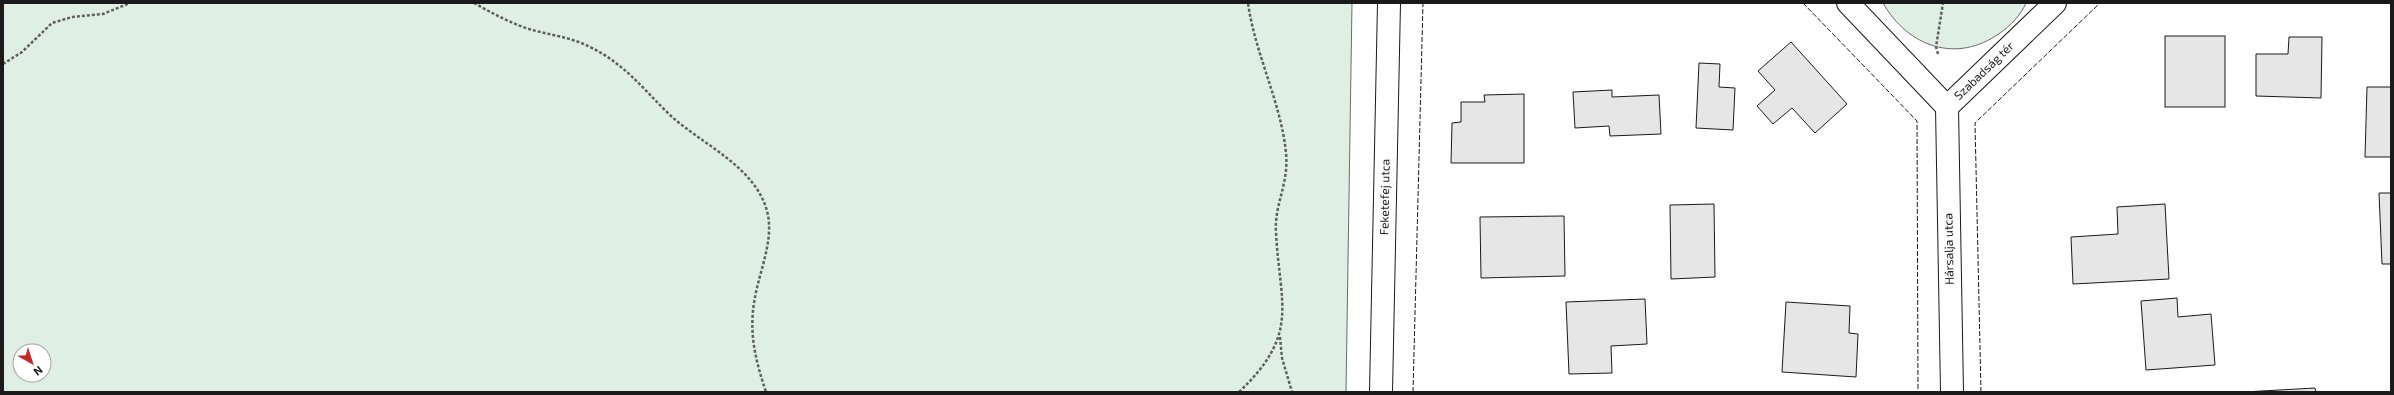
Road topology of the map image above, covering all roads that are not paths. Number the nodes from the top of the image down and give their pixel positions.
1 (1389, 3) edge
2 (1848, 3) edge
3 (2055, 3) edge
4 (1947, 107) junction
5 (1382, 392) edge
6 (1952, 392) edge

1 - 5 street, Feketefej utca
2 - 4 street, Szabadság tér
3 - 4 street, Szabadság tér
4 - 6 street, Hársalja utca

